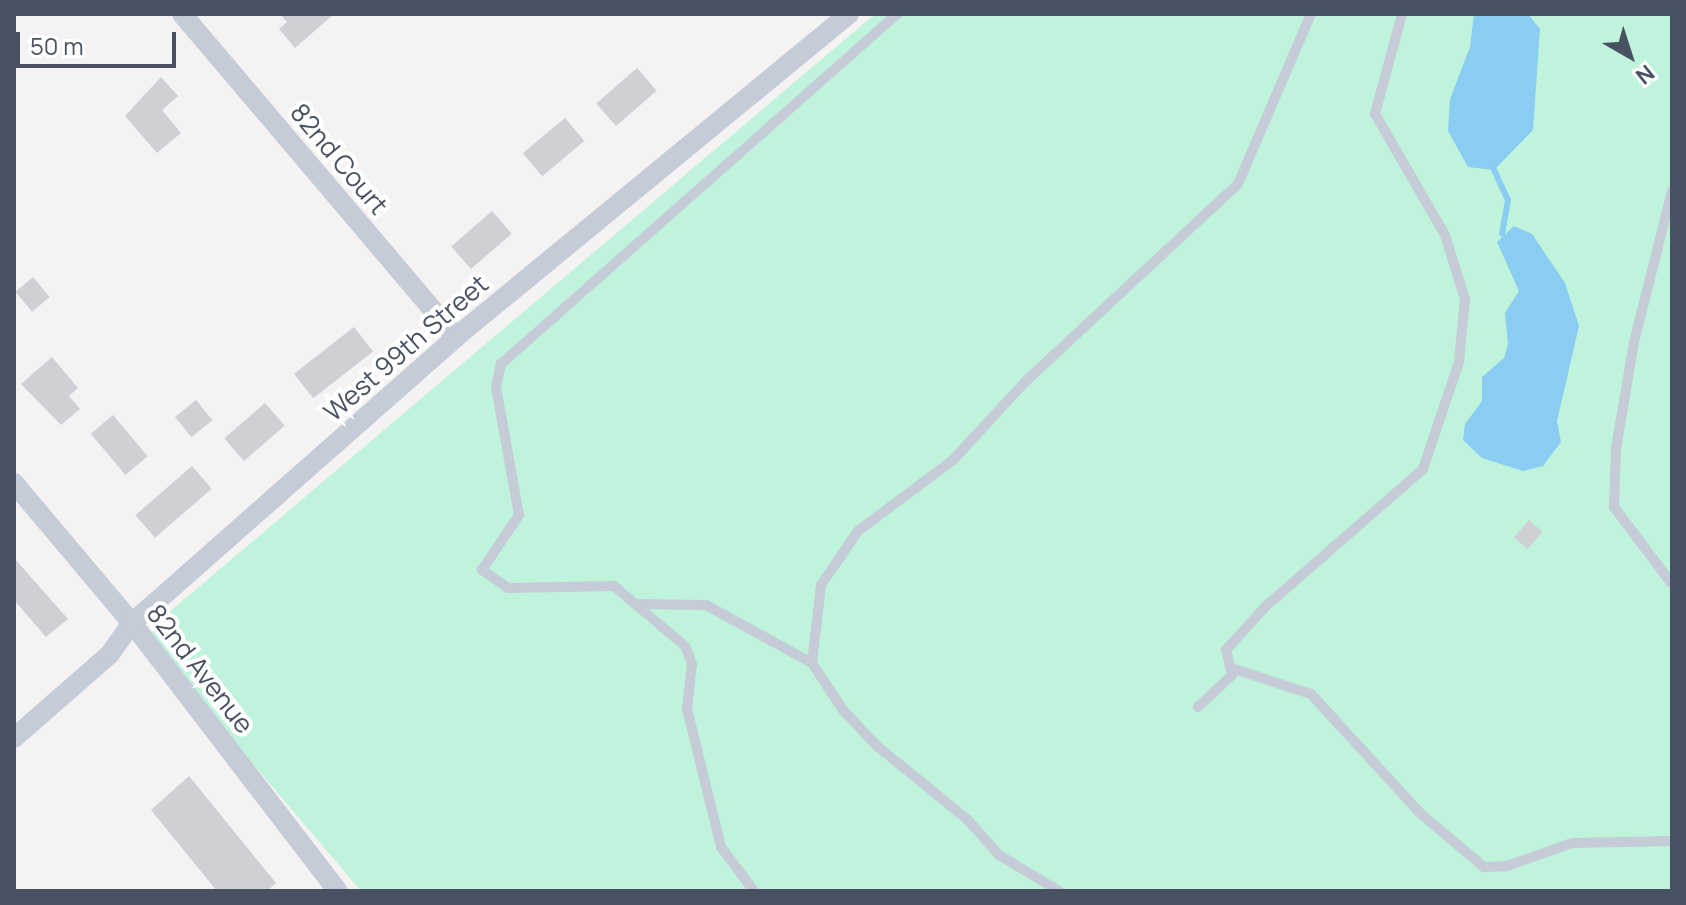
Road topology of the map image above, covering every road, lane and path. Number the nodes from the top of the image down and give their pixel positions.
1 (182, 14) edge
2 (849, 14) edge
3 (897, 14) edge
4 (1311, 14) edge
5 (1402, 14) edge
6 (1672, 191) edge
7 (456, 337) junction
8 (14, 483) edge
9 (1672, 584) edge
10 (631, 603) junction
11 (132, 623) junction
12 (815, 634) junction
13 (812, 663) junction
14 (1231, 668) junction
15 (827, 679) junction
16 (1198, 707) dead end
17 (14, 738) edge
18 (1672, 841) edge
19 (338, 891) edge
20 (754, 891) edge
21 (1059, 891) edge

1 - 7 street, 82nd Court
2 - 7 street, West 99th Street
3 - 10 lane
4 - 12 lane
5 - 14 lane
6 - 9 lane
7 - 11 street, West 99th Street
8 - 11 street, 82nd Avenue
10 - 13 lane
10 - 20 lane
11 - 17 street, West 99th Street
11 - 19 street, 82nd Avenue
12 - 13 lane
12 - 15 lane
13 - 15 lane
14 - 16 lane
14 - 18 lane
15 - 21 lane

